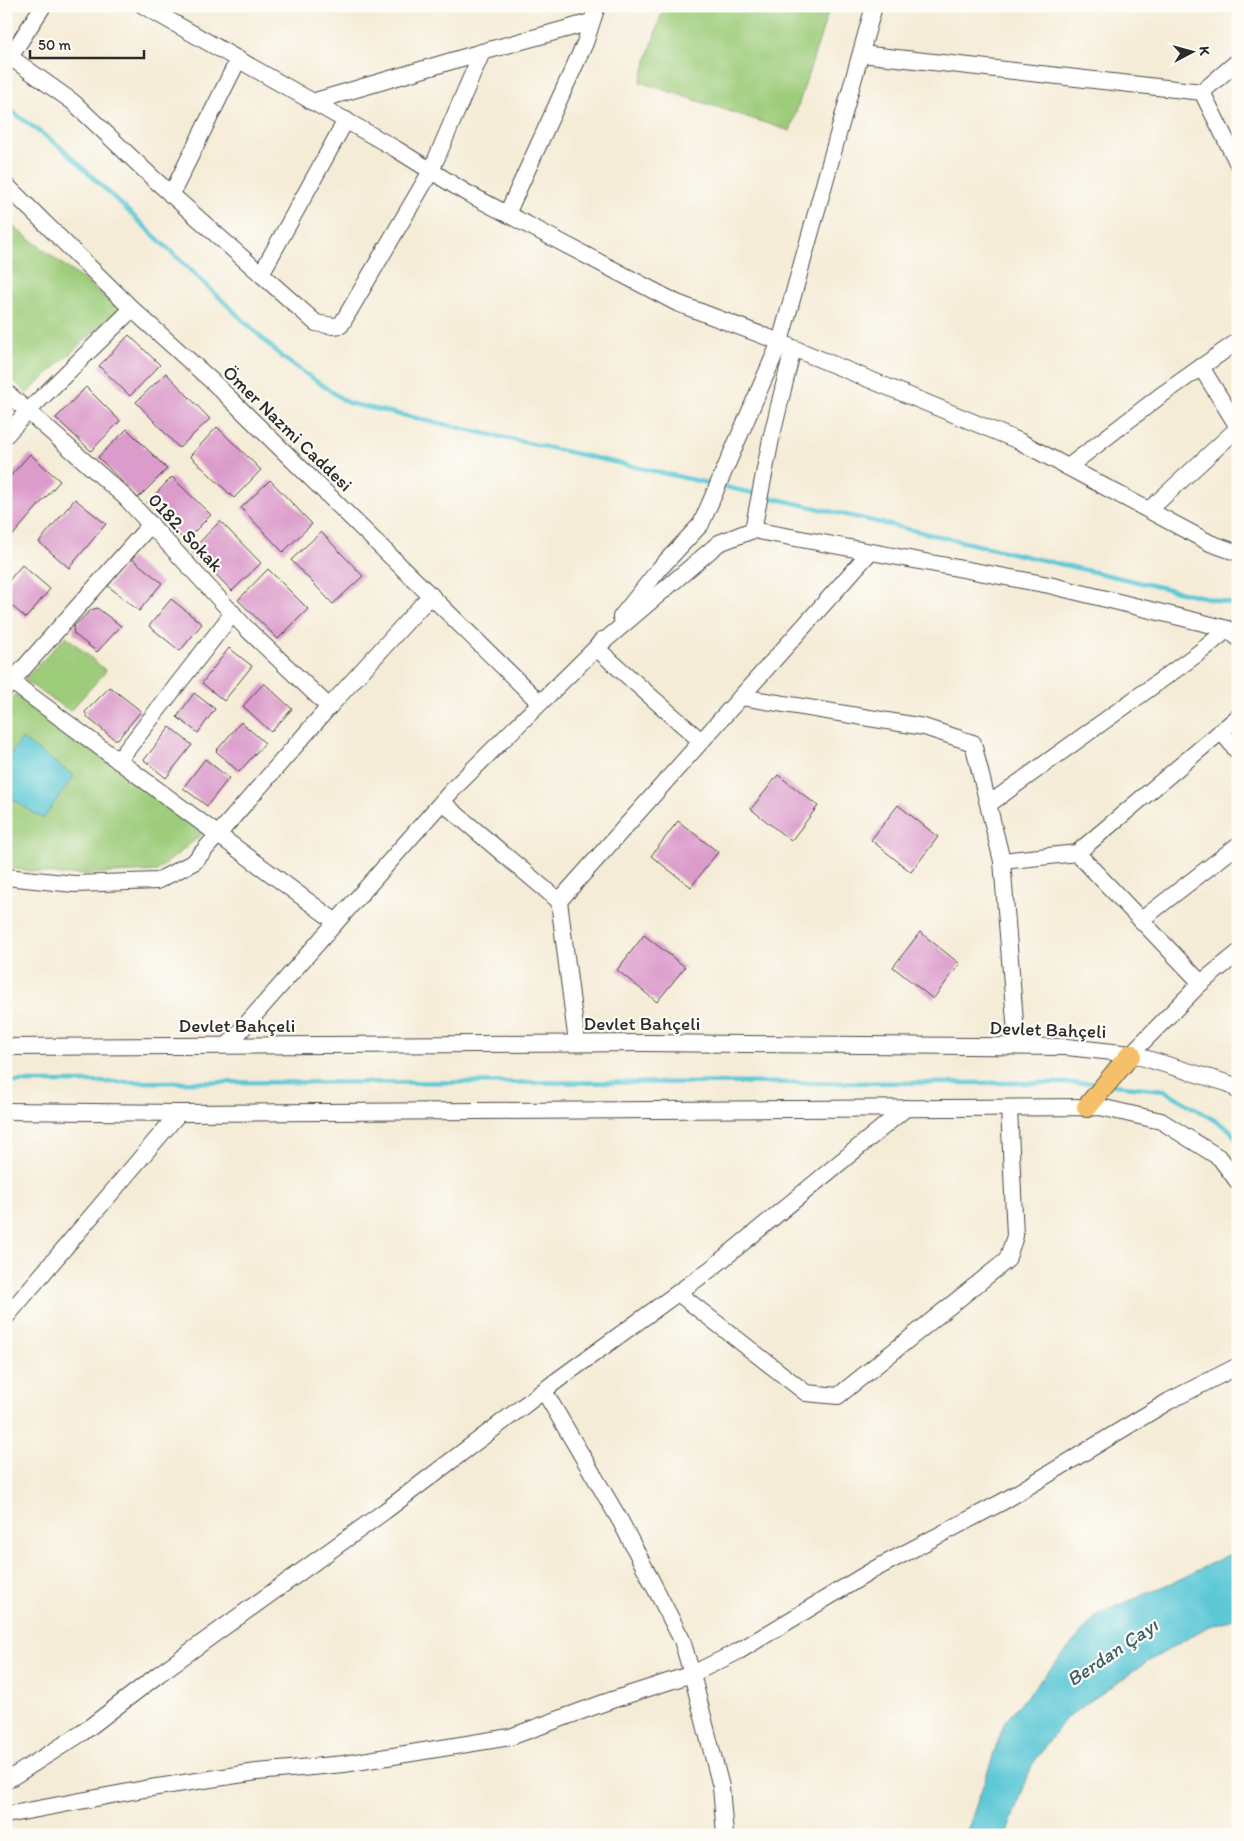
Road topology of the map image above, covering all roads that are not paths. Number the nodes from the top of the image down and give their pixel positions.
1 (43, 6) edge
2 (144, 6) edge
3 (597, 6) edge
4 (874, 6) edge
5 (591, 22) junction
6 (482, 52) junction
7 (861, 54) junction
8 (238, 60) junction
9 (1238, 61) edge
10 (1202, 92) junction
11 (312, 102) junction
12 (346, 120) junction
13 (1238, 164) edge
14 (432, 171) junction
15 (6, 185) edge
16 (171, 195) junction
17 (507, 214) junction
18 (261, 274) junction
19 (132, 309) junction
20 (1238, 341) edge
21 (786, 345) junction
22 (1201, 367) junction
23 (6, 392) edge
24 (28, 411) junction
25 (1238, 427) edge
26 (6, 435) edge
27 (1068, 467) junction
28 (1149, 510) junction
29 (150, 524) junction
30 (753, 530) junction
31 (870, 552) junction
32 (1238, 553) edge
33 (431, 595) junction
34 (233, 613) junction
35 (1233, 634) edge
36 (596, 648) junction
37 (9, 685) edge
38 (741, 697) junction
39 (540, 703) junction
40 (329, 707) junction
41 (1238, 717) edge
42 (1221, 731) junction
43 (701, 742) junction
44 (1238, 752) edge
45 (118, 761) junction
46 (442, 802) junction
47 (989, 804) junction
48 (218, 834) junction
49 (1238, 845) edge
50 (1077, 853) junction
51 (1002, 861) junction
52 (6, 877) edge
53 (559, 901) junction
54 (1142, 920) junction
55 (336, 922) junction
56 (1238, 953) edge
57 (1201, 983) junction
58 (577, 1043) junction
59 (228, 1045) junction
60 (6, 1046) edge
61 (1017, 1046) junction
62 (1131, 1054) junction
63 (1238, 1091) edge
64 (1087, 1107) junction
65 (906, 1108) junction
66 (1009, 1108) junction
67 (6, 1111) edge
68 (179, 1113) junction
69 (1238, 1182) edge
70 (678, 1293) junction
71 (6, 1317) edge
72 (1238, 1366) edge
73 (544, 1391) junction
74 (692, 1674) junction
75 (6, 1781) edge
76 (6, 1815) edge
77 (725, 1835) edge

1 - 16 street
2 - 8 street
3 - 5 street
4 - 7 street
5 - 6 street
5 - 17 street
6 - 11 street
6 - 14 street
7 - 10 street
7 - 21 street
8 - 11 street
8 - 16 street
9 - 10 street
10 - 13 street
11 - 12 street
12 - 14 street
12 - 18 street
14 - 17 street
14 - 18 street
15 - 19 street, Ömer Nazmi Caddesi
16 - 18 street
17 - 21 street
19 - 24 street
19 - 33 street, Ömer Nazmi Caddesi
20 - 22 street
21 - 27 street
21 - 30 street
21 - 36 street
22 - 25 street
22 - 27 street
23 - 24 street, 0182. Sokak
24 - 26 street
24 - 29 street, 0182. Sokak
25 - 28 street
27 - 28 street
28 - 32 street
29 - 34 street, 0182. Sokak
29 - 37 street
30 - 31 street
30 - 36 street
31 - 35 street
31 - 38 street
33 - 39 street, Ömer Nazmi Caddesi
33 - 40 street
34 - 40 street, 0182. Sokak
34 - 45 street
35 - 47 street
36 - 39 street
36 - 43 street
37 - 45 street
38 - 43 street
38 - 47 street
39 - 46 street
40 - 48 street
41 - 42 street
42 - 44 street
42 - 50 street
43 - 53 street
45 - 48 street
46 - 53 street
46 - 55 street
47 - 51 street
48 - 52 street
48 - 55 street
49 - 54 street
50 - 51 street
50 - 54 street
51 - 61 street
53 - 58 street
54 - 57 street
55 - 59 street
56 - 57 street, Devlet Bahçeli
57 - 62 street, Devlet Bahçeli
58 - 59 street, Devlet Bahçeli
58 - 61 street, Devlet Bahçeli
59 - 60 street, Devlet Bahçeli
61 - 62 street, Devlet Bahçeli
62 - 63 street
62 - 64 main road
64 - 66 street
64 - 69 street
65 - 66 street
65 - 68 street
65 - 70 street
66 - 70 street
67 - 68 street
68 - 71 street
70 - 73 street
72 - 74 street
73 - 74 street
73 - 75 street
74 - 76 street
74 - 77 street

